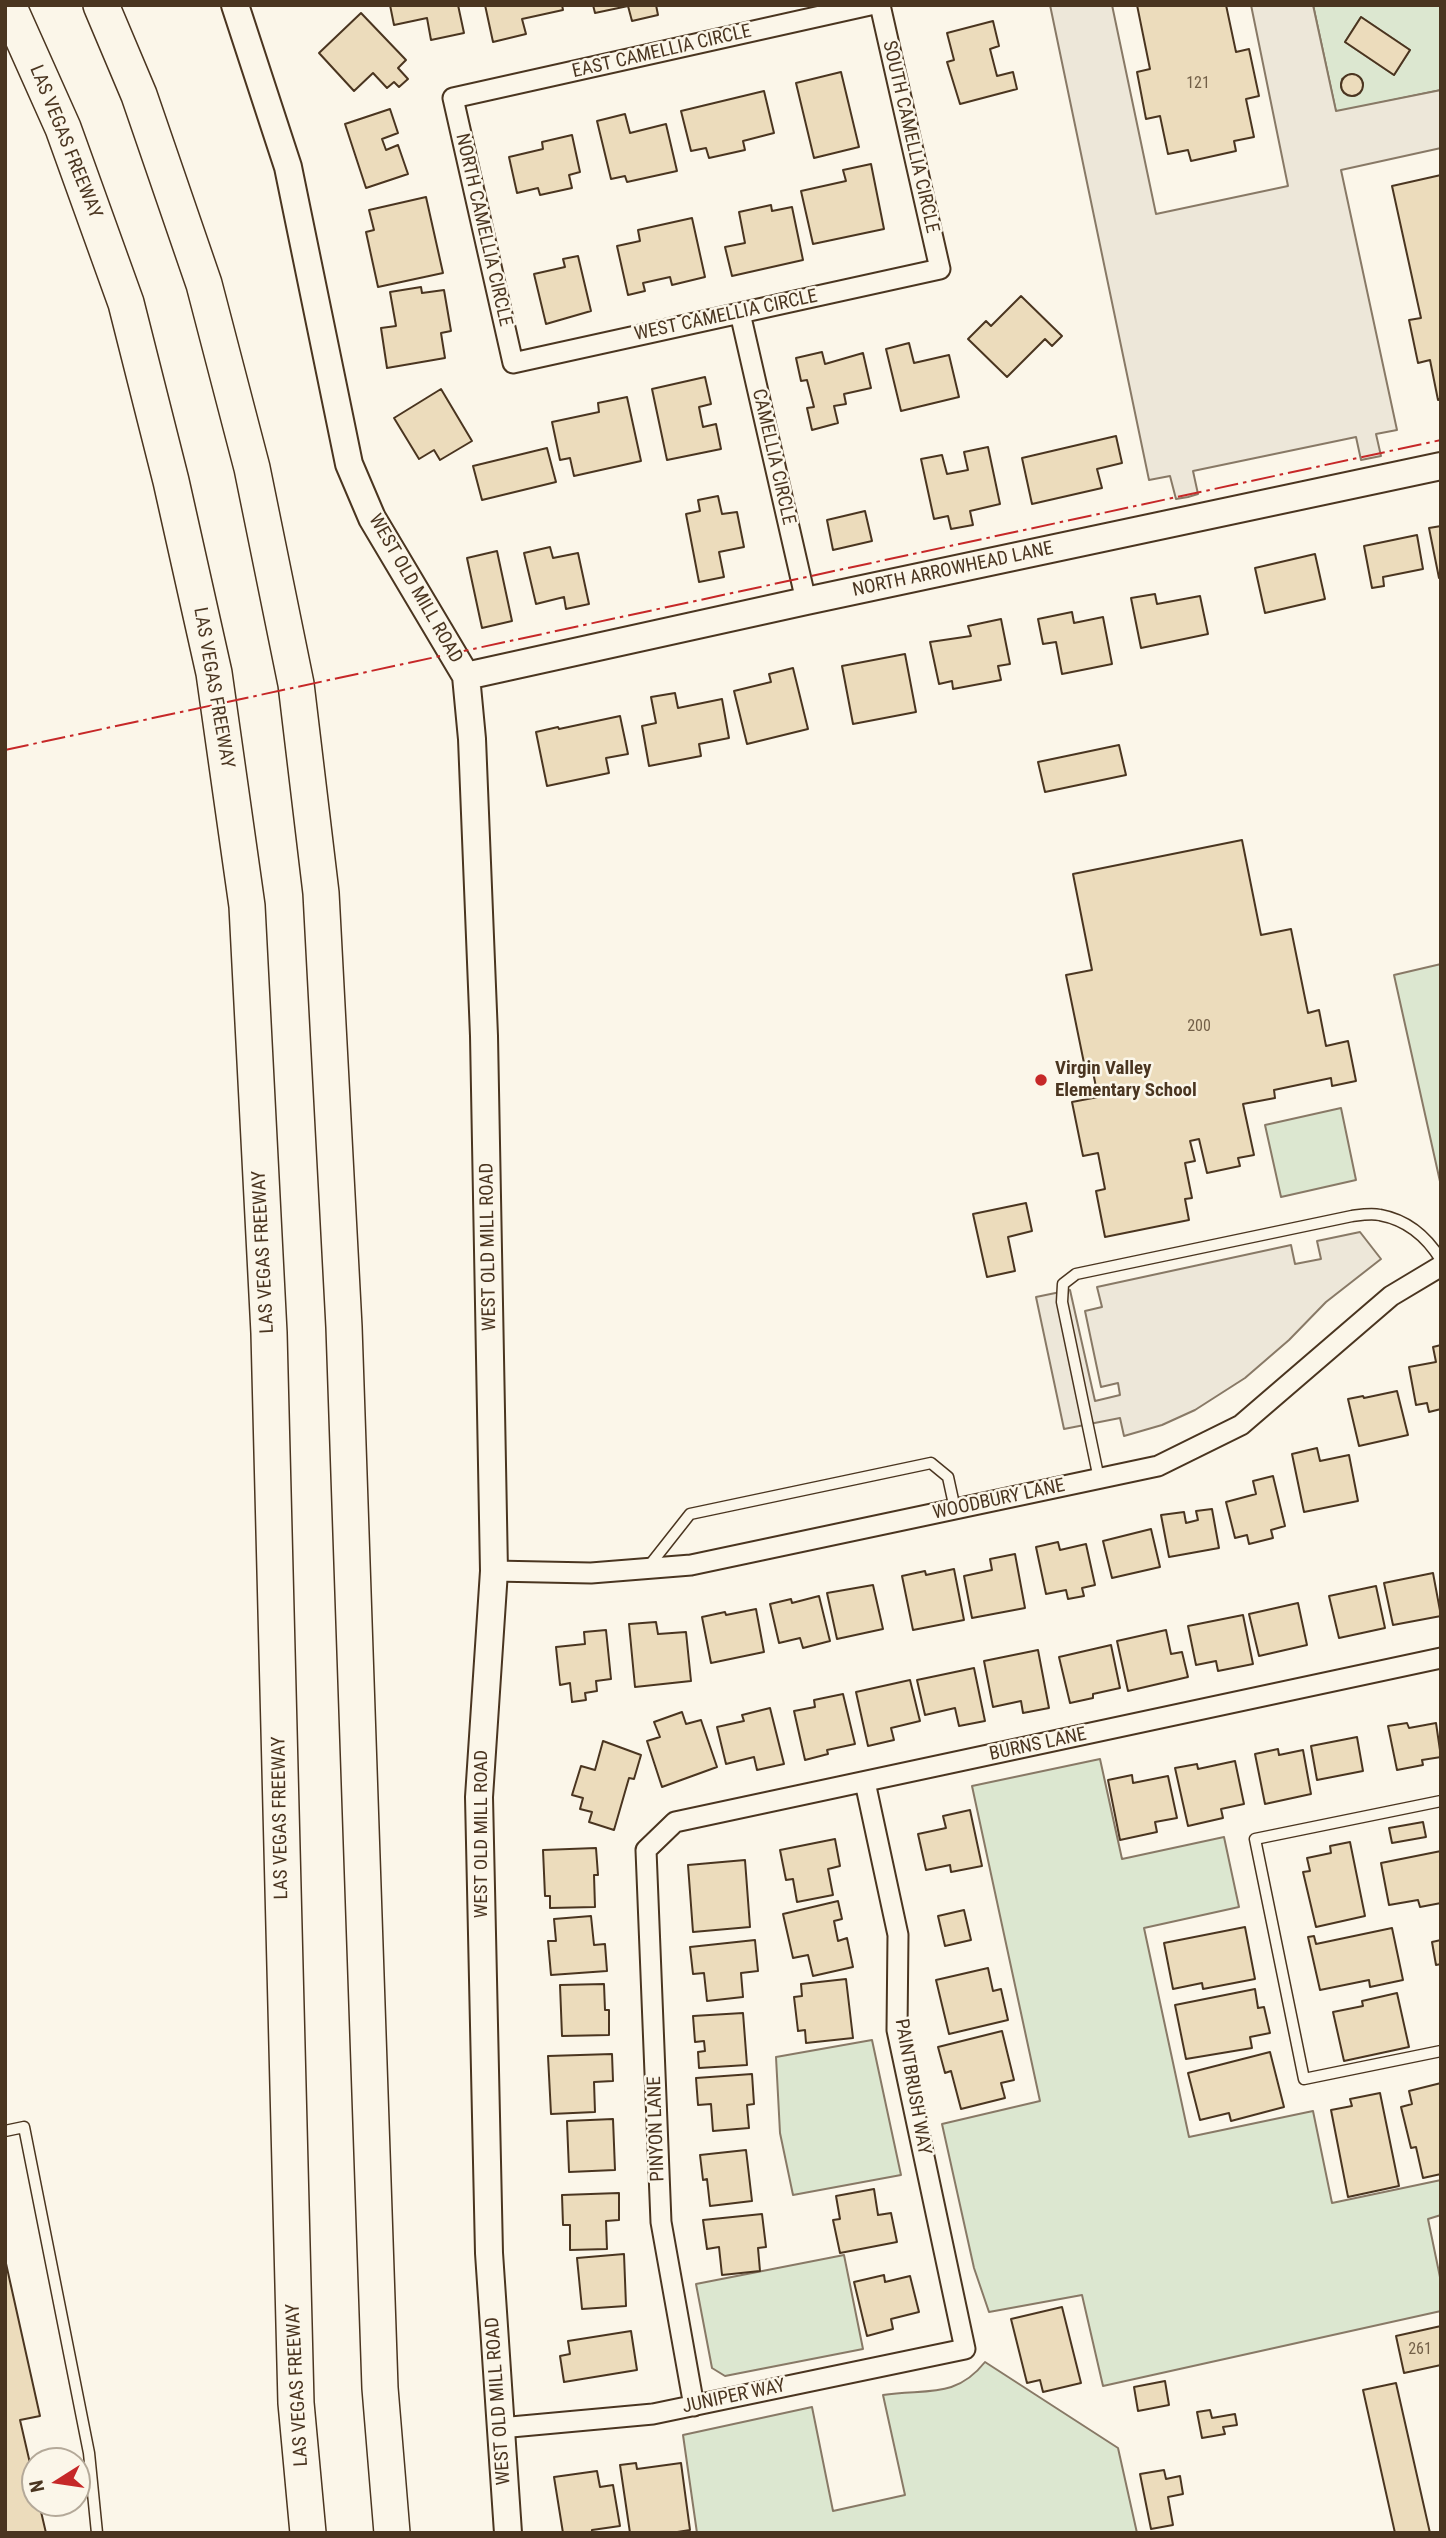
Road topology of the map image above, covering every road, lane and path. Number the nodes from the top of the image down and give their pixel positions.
1 (8, 5) edge
2 (101, 5) edge
3 (235, 5) edge
4 (870, 5) edge
5 (880, 5) edge
6 (453, 98) joint
7 (940, 269) joint
8 (740, 313) junction
9 (513, 363) joint
10 (1441, 466) edge
11 (806, 601) junction
12 (466, 676) junction
13 (1441, 1260) edge
14 (1441, 1266) edge
15 (1099, 1479) junction
16 (955, 1509) junction
17 (648, 1568) junction
18 (494, 1571) junction
19 (1441, 1658) edge
20 (865, 1782) junction
21 (1441, 1801) edge
22 (646, 1850) joint
23 (1441, 2051) edge
24 (5, 2131) edge
25 (965, 2349) joint
26 (694, 2406) junction
27 (500, 2428) junction
28 (97, 2533) edge
29 (308, 2533) edge
30 (392, 2533) edge
31 (508, 2533) edge

1 - 29 highway, LAS VEGAS FREEWAY
2 - 30 highway
3 - 12 street, WEST OLD MILL ROAD
4 - 6 street, EAST CAMELLIA CIRCLE
5 - 7 street, SOUTH CAMELLIA CIRCLE
6 - 9 street, NORTH CAMELLIA CIRCLE
7 - 8 street, WEST CAMELLIA CIRCLE
8 - 9 street, WEST CAMELLIA CIRCLE
8 - 11 street, CAMELLIA CIRCLE
10 - 11 street, NORTH ARROWHEAD LANE
11 - 12 street, NORTH ARROWHEAD LANE
12 - 18 street, WEST OLD MILL ROAD
13 - 15 lane
14 - 15 street, WOODBURY LANE
15 - 16 street, WOODBURY LANE
16 - 17 street, WOODBURY LANE
16 - 17 lane
17 - 18 street, WOODBURY LANE
18 - 27 street, WEST OLD MILL ROAD
19 - 20 street, BURNS LANE
20 - 22 street, BURNS LANE
20 - 25 street, PAINTBRUSH WAY
21 - 23 lane
22 - 26 street, PINYON LANE
24 - 28 lane
25 - 26 street, JUNIPER WAY
26 - 27 street, JUNIPER WAY
27 - 31 street, WEST OLD MILL ROAD

